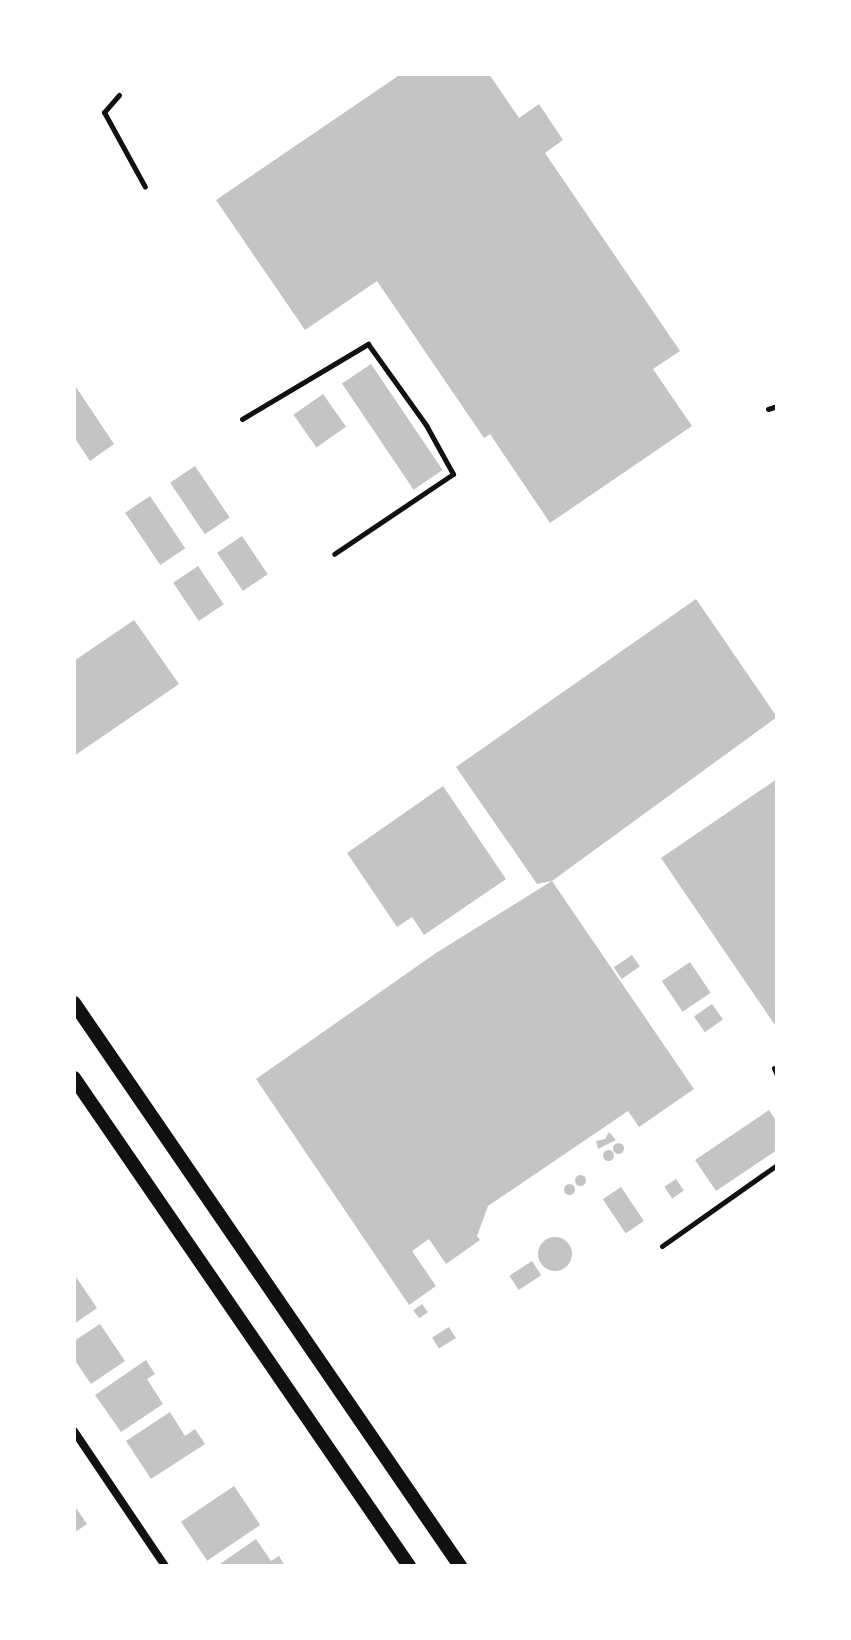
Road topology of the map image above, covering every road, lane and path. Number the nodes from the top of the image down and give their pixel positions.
1 (119, 95) dead end
2 (145, 187) dead end
3 (777, 406) edge
4 (768, 409) dead end
5 (242, 419) dead end
6 (334, 554) dead end
7 (74, 1003) edge
8 (774, 1068) dead end
9 (777, 1075) edge
10 (74, 1078) edge
11 (777, 1165) edge
12 (662, 1246) dead end
13 (74, 1431) edge
14 (165, 1566) edge
15 (409, 1566) edge
16 (460, 1566) edge

1 - 2 lane
3 - 4 lane
5 - 6 lane
7 - 16 main road
8 - 9 lane
10 - 15 main road
11 - 12 lane
13 - 14 street

